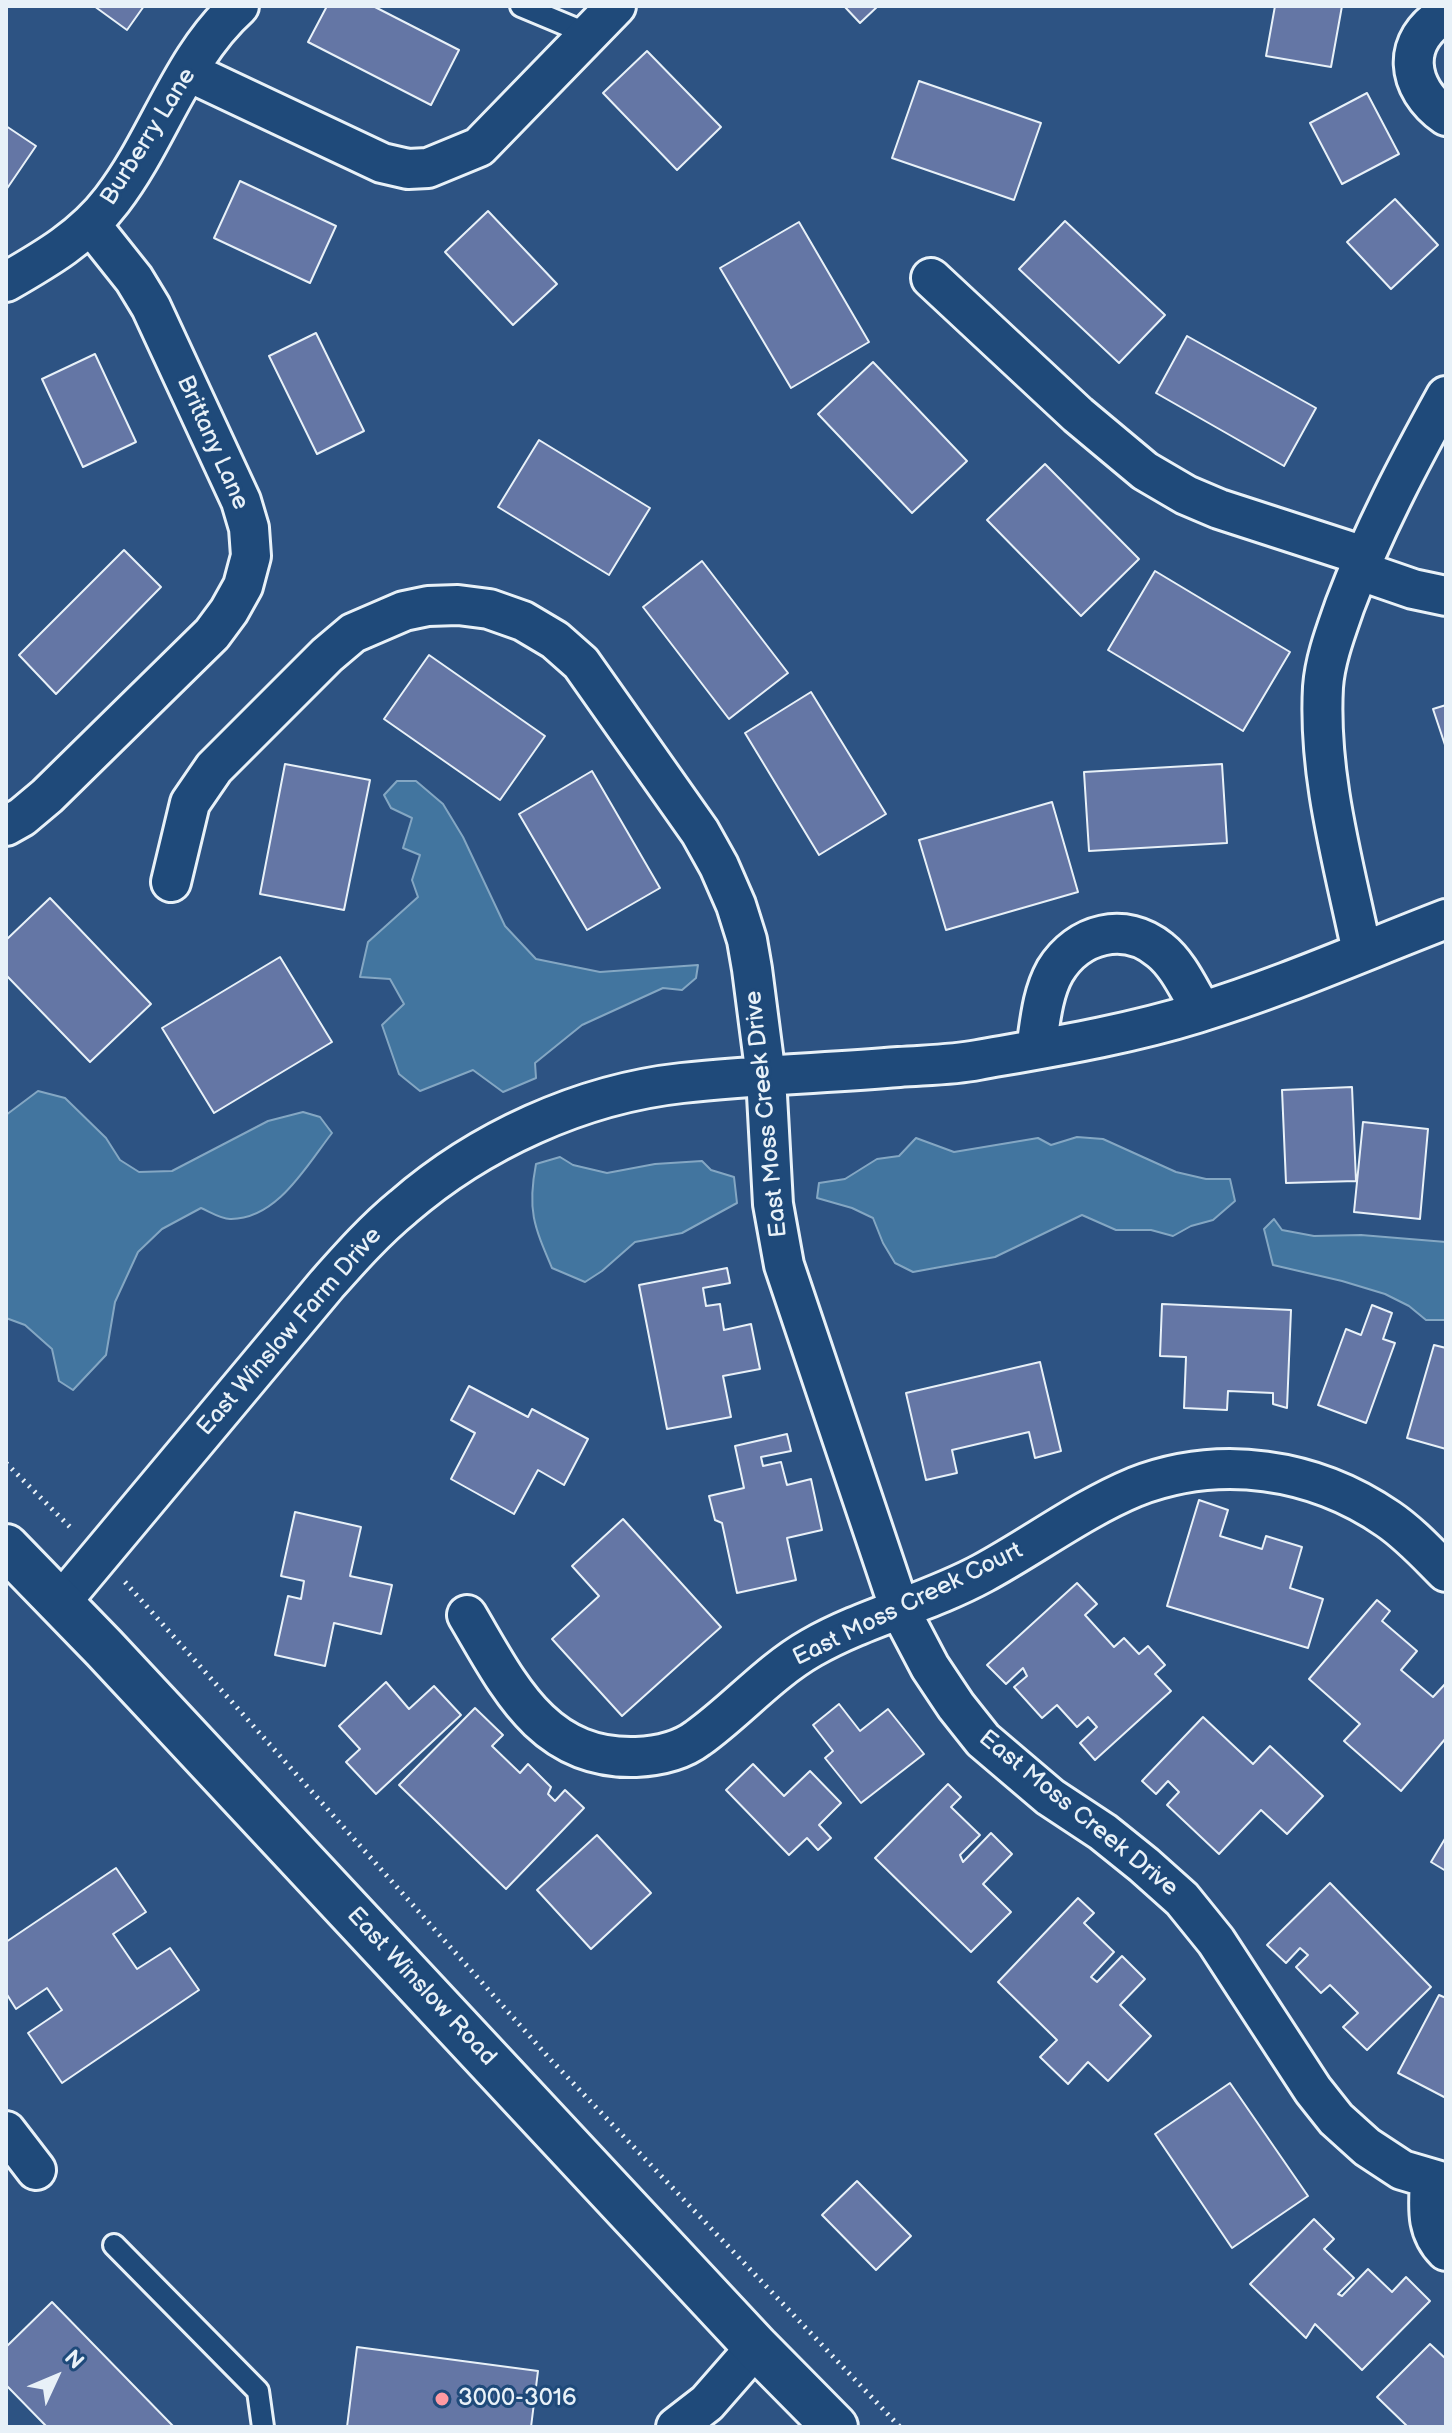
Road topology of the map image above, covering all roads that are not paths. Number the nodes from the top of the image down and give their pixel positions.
1 (239, 6) edge
2 (521, 6) edge
3 (616, 6) edge
4 (1446, 14) edge
5 (588, 34) junction
6 (189, 72) junction
7 (1446, 116) edge
8 (91, 225) junction
9 (931, 278) dead end
10 (6, 282) edge
11 (1441, 415) edge
12 (1361, 563) junction
13 (1446, 596) edge
14 (6, 826) edge
15 (171, 882) dead end
16 (1446, 919) edge
17 (1362, 952) junction
18 (1202, 1011) junction
19 (1036, 1049) junction
20 (766, 1077) junction
21 (6, 1547) edge
22 (1446, 1572) edge
23 (61, 1602) junction
24 (900, 1610) junction
25 (467, 1615) dead end
26 (6, 2131) edge
27 (36, 2170) dead end
28 (1438, 2181) edge
29 (114, 2245) dead end
30 (1446, 2251) edge
31 (756, 2347) junction
32 (263, 2427) edge
33 (676, 2427) edge
34 (835, 2427) edge

1 - 6 street, Burberry Lane
2 - 5 lane
3 - 5 street
4 - 7 street
5 - 6 street
6 - 8 street, Burberry Lane
8 - 10 street, Burberry Lane
8 - 14 street, Brittany Lane
9 - 12 street
11 - 12 street
12 - 13 street
12 - 17 street
15 - 20 street, East Moss Creek Drive
16 - 17 street, East Winslow Farm Drive
17 - 18 street, East Winslow Farm Drive
18 - 19 street, East Winslow Farm Drive
18 - 19 street
19 - 20 street, East Winslow Farm Drive
20 - 23 street, East Winslow Farm Drive
20 - 24 street, East Moss Creek Drive
21 - 23 main road, East Winslow Road
22 - 24 street, East Moss Creek Court
23 - 31 main road, East Winslow Road
24 - 25 street, East Moss Creek Court
24 - 28 street, East Moss Creek Drive
26 - 27 street
28 - 30 street, East Moss Creek Drive
29 - 32 lane
31 - 33 street
31 - 34 main road, East Winslow Road

